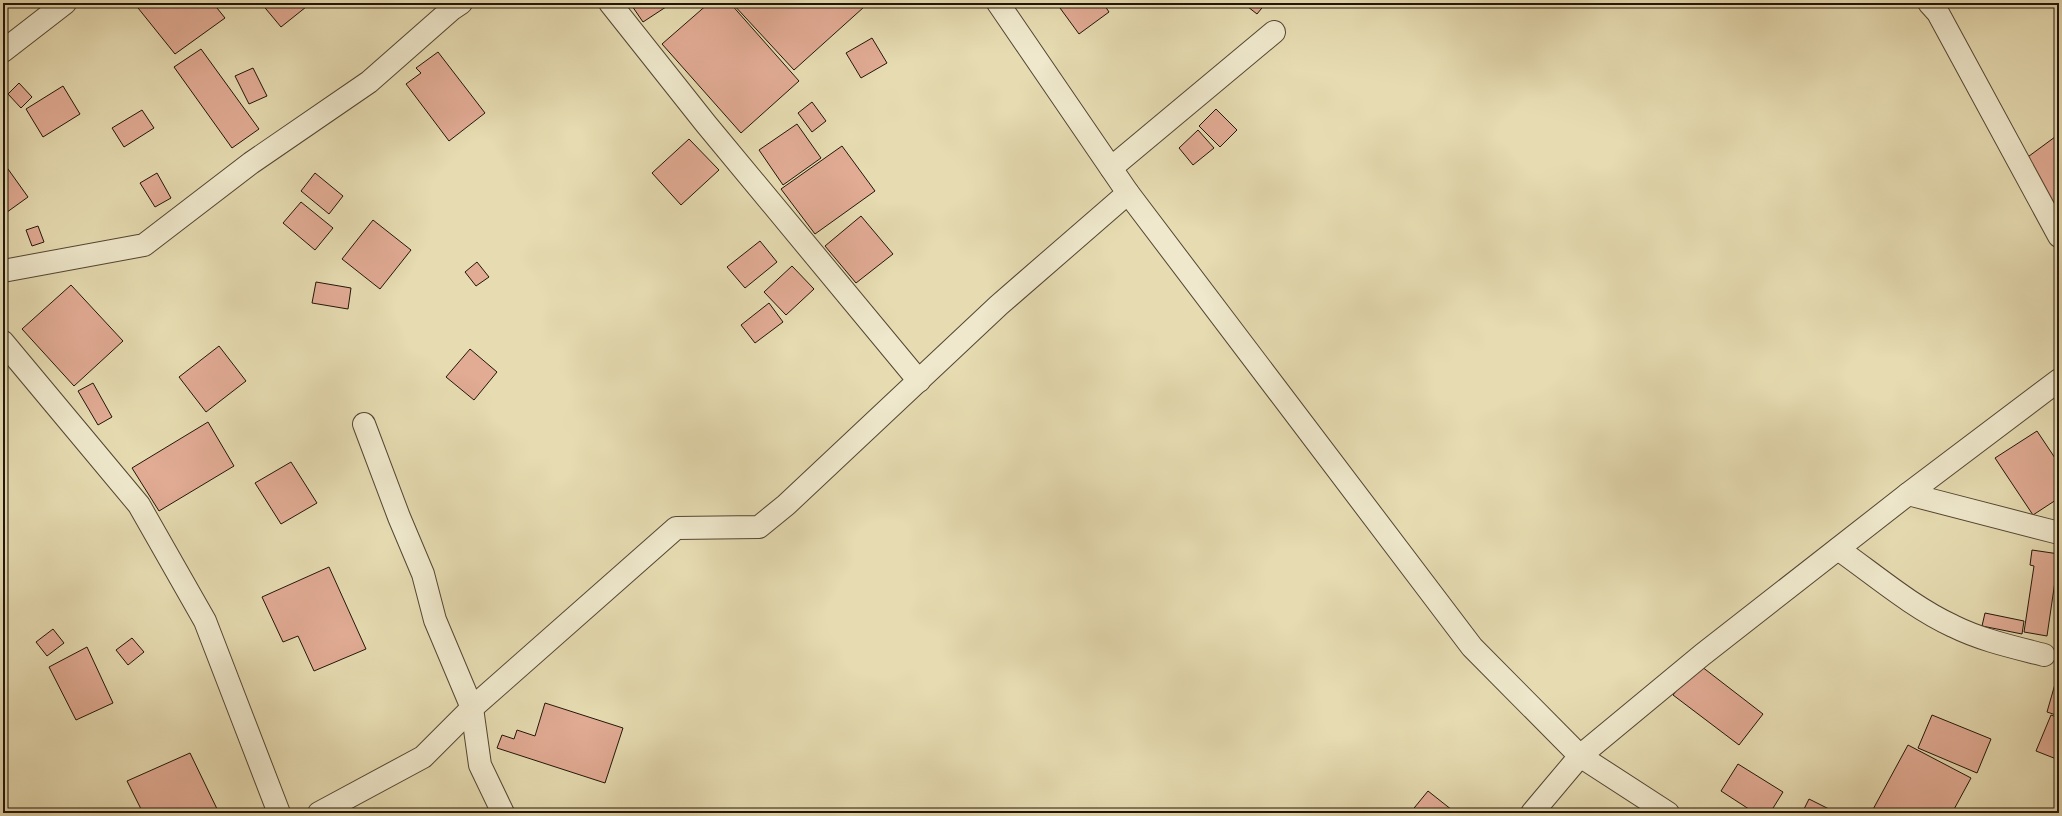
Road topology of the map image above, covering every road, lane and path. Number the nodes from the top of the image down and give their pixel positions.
1 (65, 3) edge
2 (462, 3) edge
3 (610, 3) edge
4 (998, 3) edge
5 (1939, 6) edge
6 (1274, 32) dead end
7 (3, 51) edge
8 (1111, 168) junction
9 (1128, 193) junction
10 (2059, 236) edge
11 (3, 271) edge
12 (3, 342) edge
13 (2059, 380) edge
14 (919, 381) junction
15 (364, 424) dead end
16 (1908, 494) junction
17 (2059, 533) edge
18 (1838, 549) junction
19 (2044, 655) dead end
20 (472, 708) junction
21 (1580, 756) junction
22 (279, 813) edge
23 (319, 813) edge
24 (502, 813) edge
25 (1532, 813) edge
26 (1668, 813) edge

1 - 7 street
2 - 11 street
3 - 14 street
4 - 8 street
5 - 10 street
6 - 8 street
8 - 9 street
9 - 14 street
9 - 21 street
12 - 22 street
13 - 16 street
14 - 20 street
15 - 20 street
16 - 17 street
16 - 18 street
18 - 19 street
18 - 21 street
20 - 23 street
20 - 24 street
21 - 25 street
21 - 26 street

